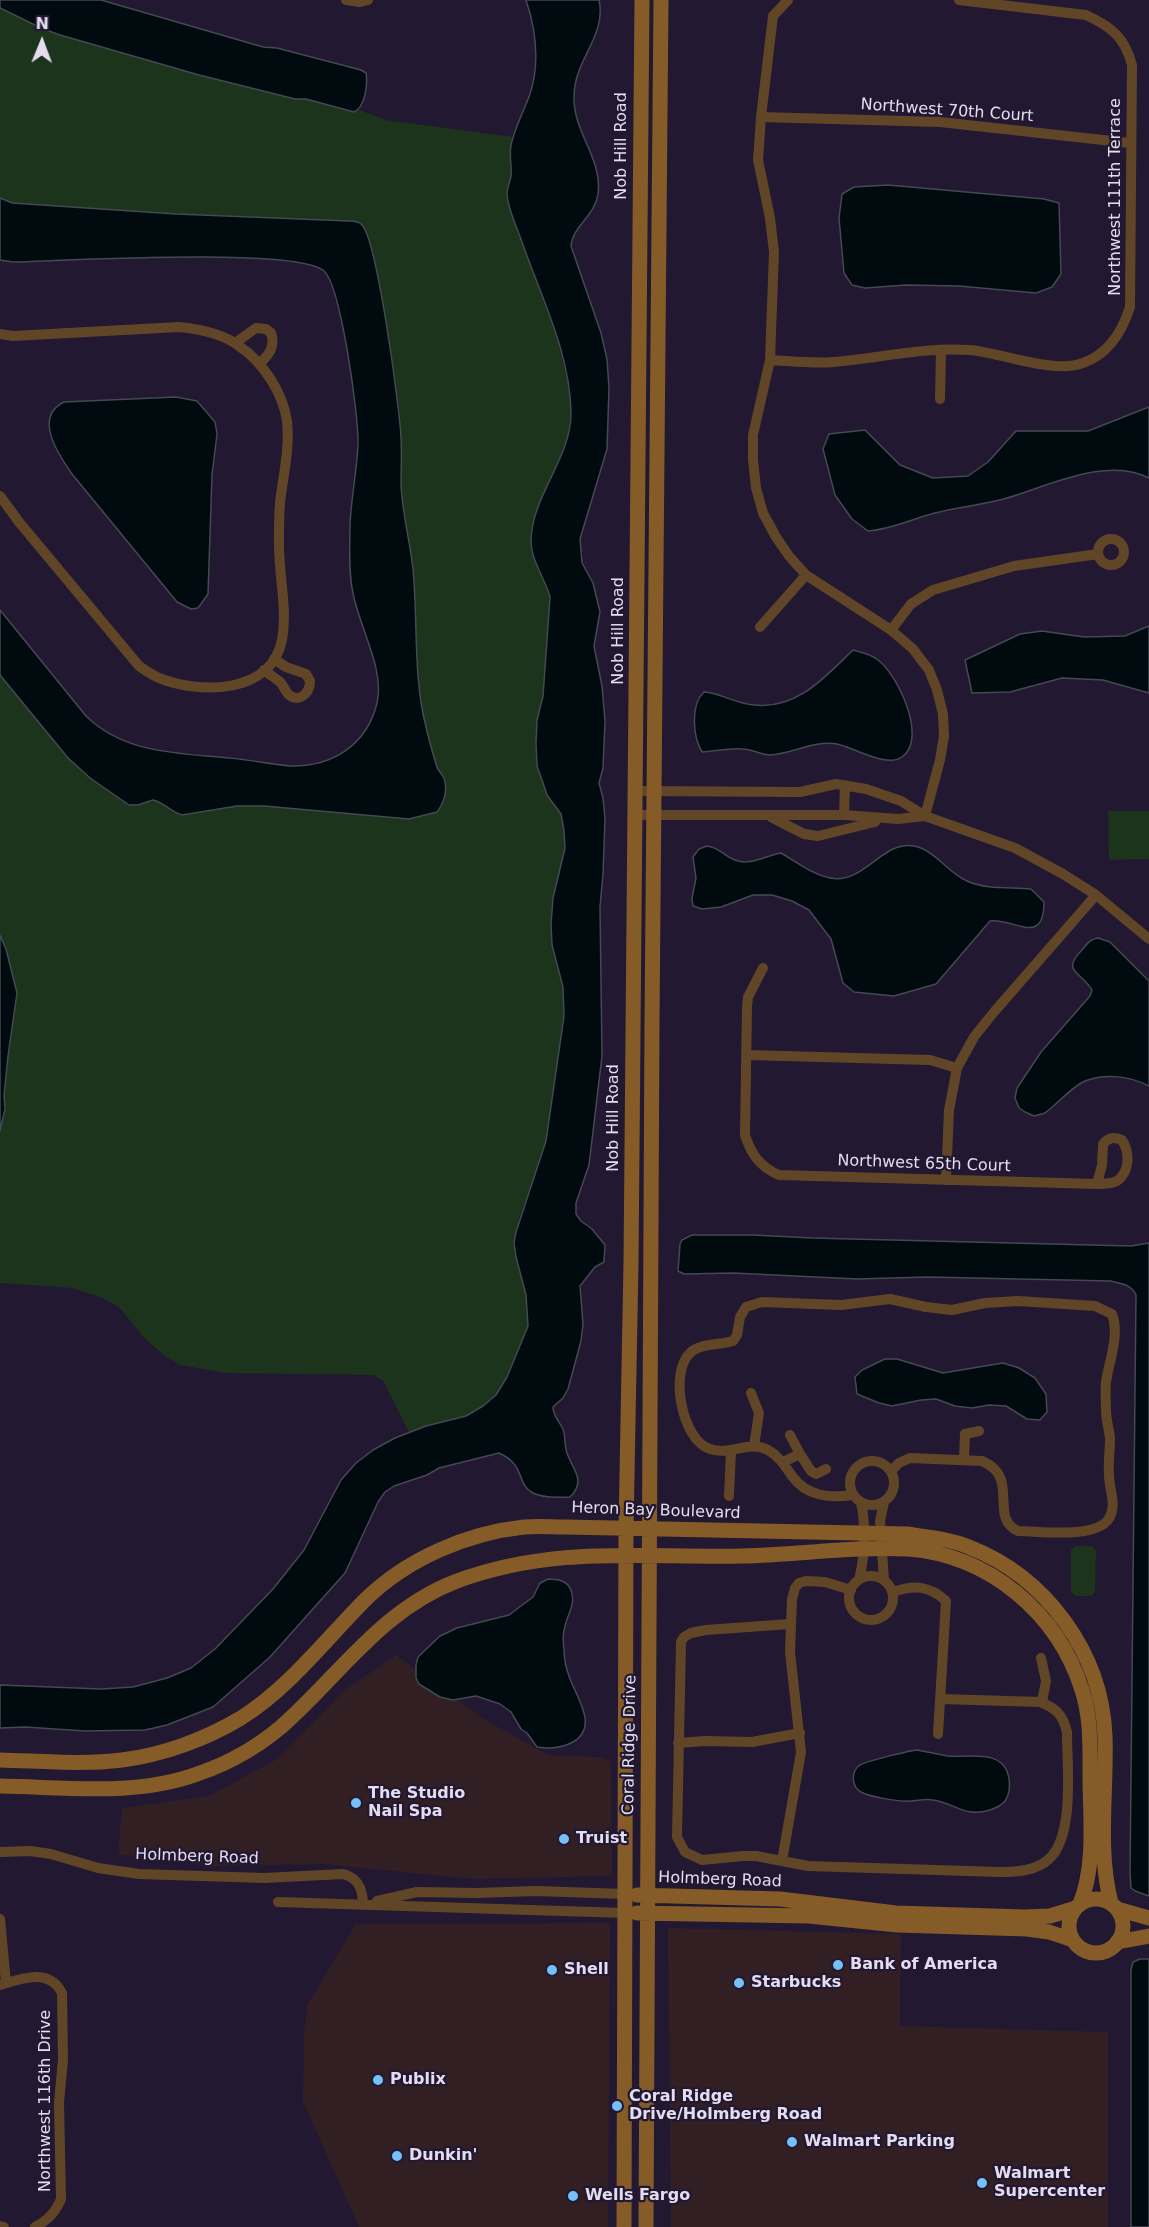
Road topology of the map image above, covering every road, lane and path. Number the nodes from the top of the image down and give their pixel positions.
1 (346, 0) edge
2 (368, 0) edge
3 (642, 0) edge
4 (661, 0) edge
5 (959, 0) edge
6 (786, 1) edge
7 (761, 117) junction
8 (1130, 143) junction
9 (0, 334) edge
10 (235, 343) junction
11 (941, 350) junction
12 (770, 360) junction
13 (259, 364) junction
14 (940, 399) dead end
15 (0, 496) edge
16 (1098, 554) dead end
17 (806, 575) junction
18 (760, 627) dead end
19 (891, 630) junction
20 (845, 785) junction
21 (635, 791) junction
22 (655, 791) junction
23 (768, 793) junction
24 (635, 815) junction
25 (654, 815) junction
26 (768, 815) junction
27 (844, 815) junction
28 (925, 816) junction
29 (898, 819) junction
30 (1095, 895) junction
31 (1149, 939) edge
32 (763, 968) dead end
33 (747, 1055) junction
34 (957, 1068) junction
35 (946, 1180) junction
36 (1097, 1184) dead end
37 (631, 1263) joint
38 (751, 1393) dead end
39 (980, 1431) dead end
40 (790, 1435) dead end
41 (754, 1446) junction
42 (731, 1451) junction
43 (800, 1454) junction
44 (964, 1460) junction
45 (783, 1462) junction
46 (826, 1469) dead end
47 (891, 1472) junction
48 (729, 1496) dead end
49 (857, 1498) junction
50 (884, 1502) junction
51 (626, 1528) junction
52 (650, 1529) junction
53 (863, 1533) junction
54 (881, 1541) junction
55 (863, 1549) junction
56 (626, 1555) junction
57 (650, 1555) junction
58 (860, 1580) junction
59 (884, 1580) junction
60 (851, 1590) junction
61 (892, 1592) junction
62 (790, 1623) junction
63 (1041, 1658) dead end
64 (941, 1699) junction
65 (1042, 1702) junction
66 (800, 1733) junction
67 (938, 1734) dead end
68 (678, 1743) junction
69 (0, 1760) edge
70 (0, 1786) edge
71 (6, 1853) edge
72 (0, 1858) edge
73 (782, 1861) junction
74 (625, 1894) junction
75 (647, 1896) junction
76 (279, 1902) dead end
77 (363, 1905) junction
78 (1078, 1906) junction
79 (1114, 1906) junction
80 (625, 1913) junction
81 (646, 1913) junction
82 (1149, 1918) edge
83 (0, 1919) edge
84 (1149, 1936) edge
85 (1073, 1940) junction
86 (1117, 1942) junction
87 (2, 1943) edge
88 (3, 1984) edge
89 (35, 2227) edge
90 (624, 2227) edge
91 (646, 2227) edge

1 - 2 street
3 - 21 main road, Nob Hill Road
4 - 22 main road
5 - 8 street, Northwest 111th Terrace
6 - 7 street
7 - 8 street, Northwest 70th Court
7 - 12 street
8 - 11 street, Northwest 111th Terrace
9 - 10 street
10 - 13 street
10 - 13 street
11 - 12 street
11 - 14 street
12 - 17 street
13 - 15 street
16 - 19 street
17 - 18 street
17 - 19 street
19 - 28 street
20 - 23 street
20 - 27 street
20 - 28 street
21 - 22 street
21 - 24 main road, Nob Hill Road
22 - 23 street
22 - 25 main road
23 - 26 street
24 - 25 street
24 - 37 main road, Nob Hill Road
25 - 26 street
25 - 52 main road, Coral Ridge Drive
26 - 27 street
26 - 29 street
27 - 29 street
28 - 29 street
28 - 30 street
30 - 31 street
30 - 34 street
32 - 33 street
33 - 34 street
33 - 35 street, Northwest 65th Court
34 - 35 street
35 - 36 street, Northwest 65th Court
37 - 51 main road, Coral Ridge Drive
38 - 41 street
39 - 44 street
40 - 43 street
41 - 42 street
41 - 45 street
42 - 44 street
42 - 48 street
43 - 45 street
43 - 46 street
44 - 47 street
45 - 49 street
47 - 49 street
47 - 50 street
49 - 50 street
49 - 53 street
50 - 54 street
51 - 52 main road, Heron Bay Boulevard
51 - 56 main road, Coral Ridge Drive
51 - 69 main road, Heron Bay Boulevard
52 - 53 main road, Heron Bay Boulevard
52 - 57 main road, Coral Ridge Drive
53 - 54 main road, Heron Bay Boulevard
53 - 55 street
54 - 55 main road, Heron Bay Boulevard
54 - 59 street
54 - 78 main road, Heron Bay Boulevard
54 - 79 main road, Heron Bay Boulevard
55 - 57 main road, Heron Bay Boulevard
55 - 58 street
56 - 57 main road, Heron Bay Boulevard
56 - 70 main road, Heron Bay Boulevard
56 - 74 main road, Coral Ridge Drive
57 - 75 main road, Coral Ridge Drive
58 - 59 street
58 - 60 street
59 - 61 street
60 - 61 street
60 - 62 street
61 - 64 street
62 - 66 street
62 - 68 street
63 - 65 street
64 - 65 street
64 - 67 street
65 - 73 street
66 - 68 street
66 - 73 street
68 - 73 street
71 - 72 street, Holmberg Road
71 - 77 street, Holmberg Road
74 - 75 main road, Holmberg Road
74 - 77 street, Holmberg Road
74 - 80 main road, Coral Ridge Drive
75 - 78 main road, Holmberg Road
75 - 81 main road, Coral Ridge Drive
76 - 77 street
77 - 80 street, Holmberg Road
78 - 79 main road
78 - 85 main road
79 - 82 main road
79 - 86 main road
80 - 81 main road, Holmberg Road
80 - 90 main road, Coral Ridge Drive
81 - 85 main road, Holmberg Road
81 - 91 main road, Coral Ridge Drive
83 - 87 street
84 - 86 main road
85 - 86 main road
87 - 88 street
88 - 89 street, Northwest 116th Drive

